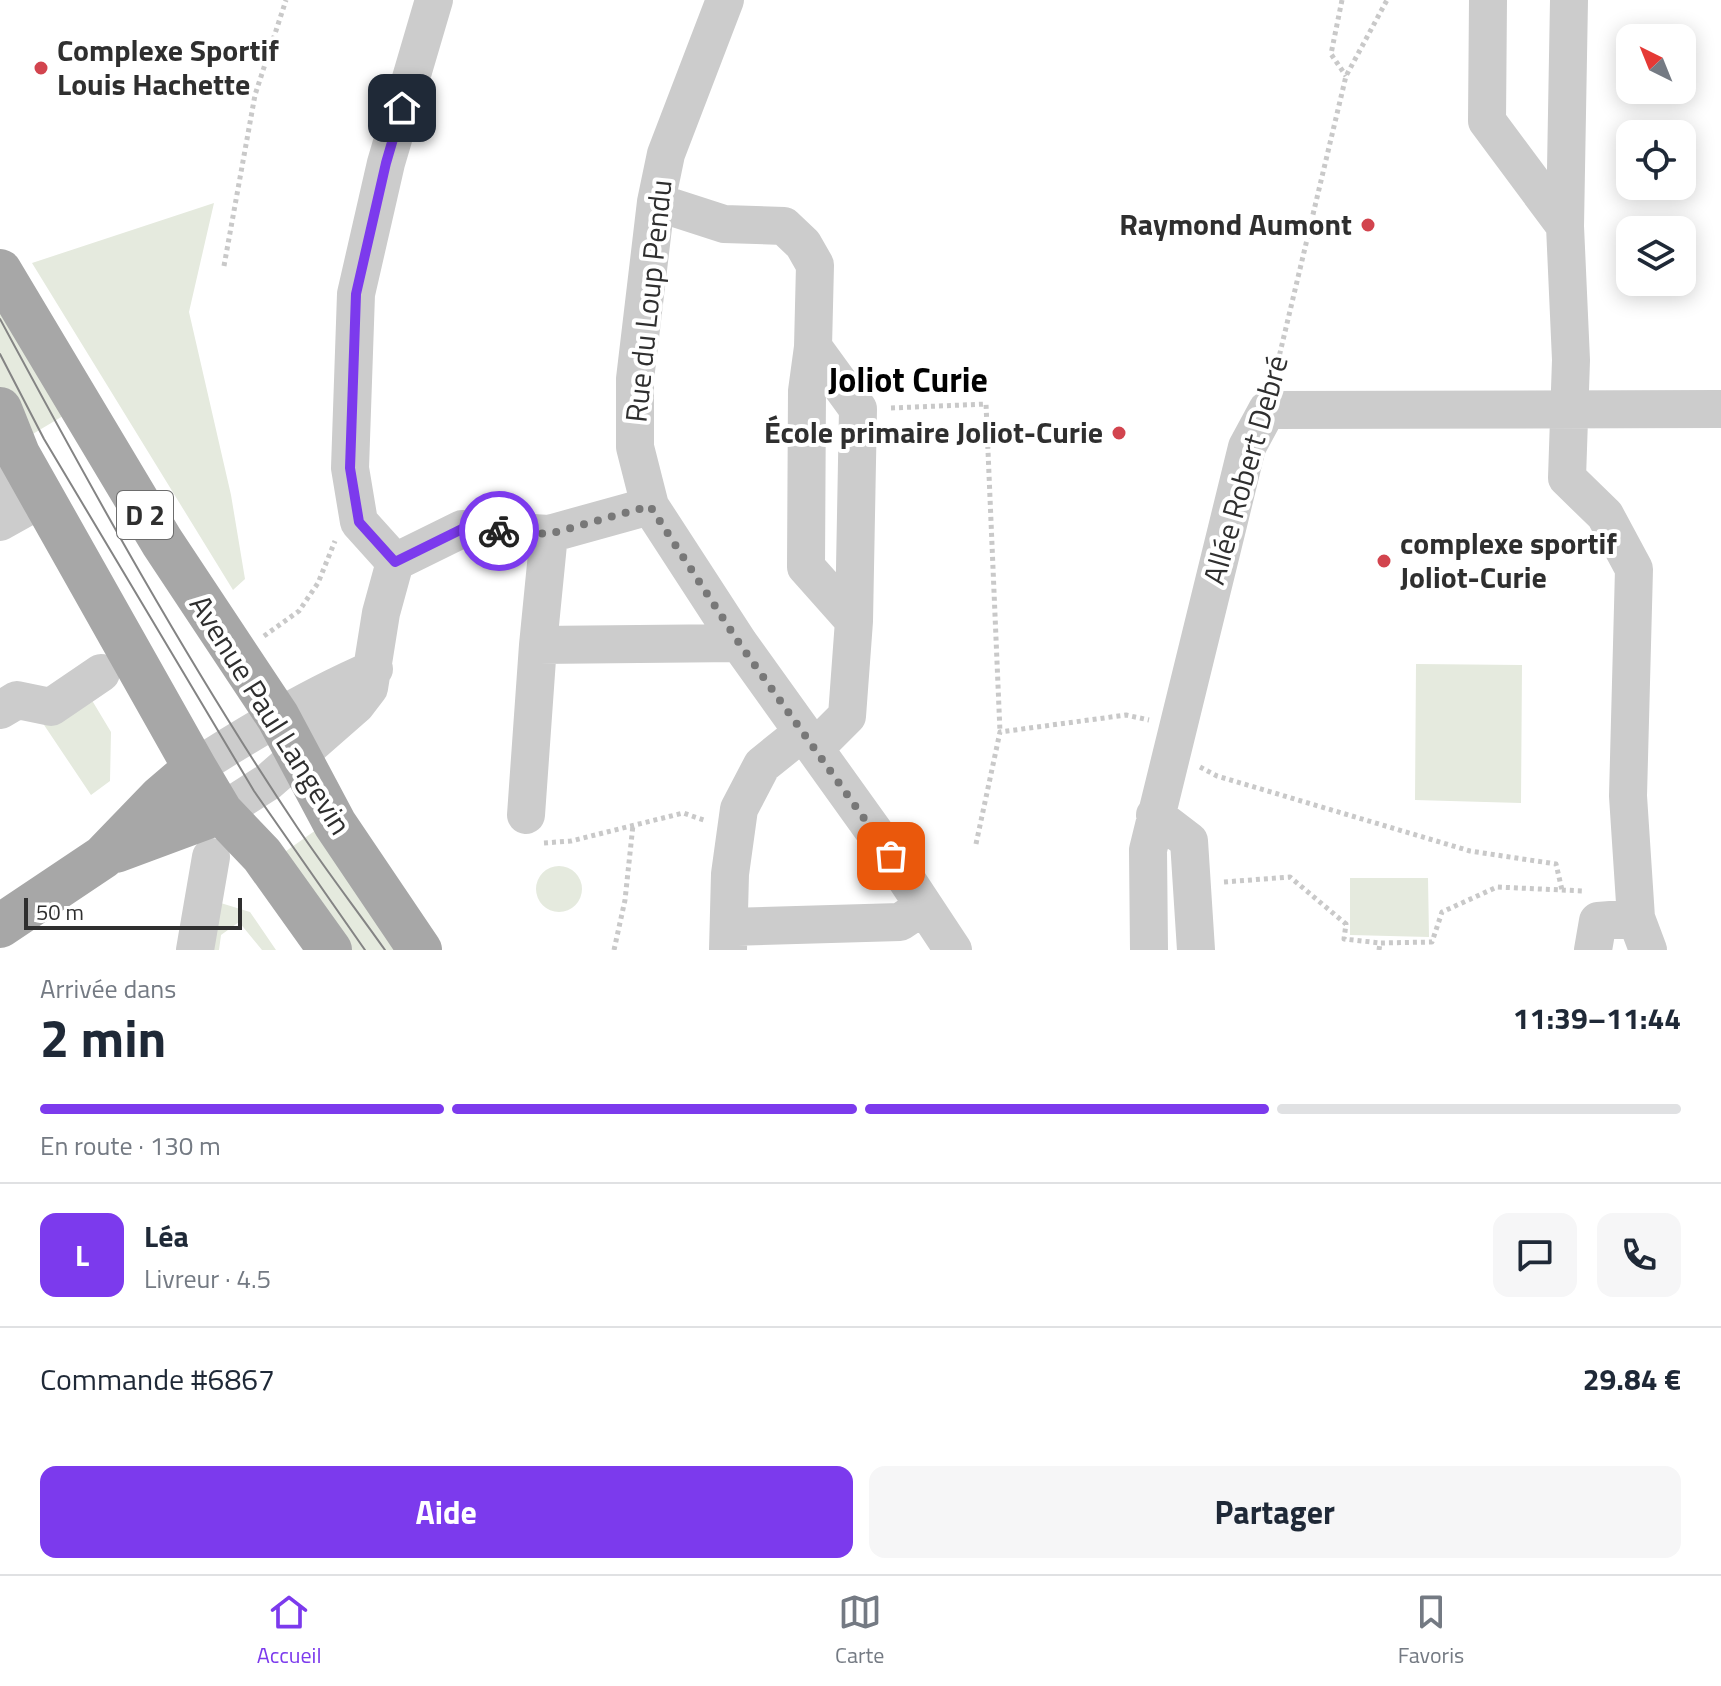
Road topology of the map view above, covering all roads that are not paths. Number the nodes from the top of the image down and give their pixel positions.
1 (434, 0) edge
2 (725, 0) edge
3 (1488, 0) edge
4 (1569, 0) edge
5 (656, 202) junction
6 (1565, 226) junction
7 (0, 271) edge
8 (813, 347) junction
9 (1571, 408) junction
10 (0, 409) edge
11 (1721, 409) edge
12 (24, 486) edge
13 (650, 506) junction
14 (0, 522) edge
15 (549, 534) junction
16 (395, 562) junction
17 (854, 621) junction
18 (739, 643) junction
19 (538, 645) junction
20 (101, 673) dead end
21 (0, 710) edge
22 (288, 728) junction
23 (809, 740) junction
24 (195, 768) junction
25 (221, 812) junction
26 (526, 815) road end
27 (1155, 815) junction
28 (103, 857) junction
29 (211, 857) dead end
30 (924, 906) junction
31 (1639, 921) edge
32 (0, 926) edge
33 (728, 938) edge
34 (195, 950) edge
35 (330, 950) edge
36 (420, 950) edge
37 (953, 950) edge
38 (1149, 950) edge
39 (1196, 950) edge
40 (1593, 950) edge

1 - 16 street
2 - 5 street, Rue du Loup Pendu
3 - 6 street
4 - 6 street
5 - 8 street
5 - 13 street, Rue du Loup Pendu
6 - 9 street
7 - 22 main road, Avenue Paul Langevin / D 2
8 - 17 street
8 - 17 street
9 - 11 street
9 - 27 street, Allée Robert Debré
9 - 31 street
10 - 12 main road, D 2
12 - 14 street
12 - 24 main road, D 2
13 - 15 street
13 - 18 street, Rue du Loup Pendu
15 - 16 street
15 - 19 street
16 - 22 street
17 - 23 street
18 - 19 street
18 - 23 street, Rue du Loup Pendu
19 - 26 street
20 - 21 street
22 - 24 street
22 - 25 street
22 - 36 main road, Avenue Paul Langevin / D 2
23 - 30 street, Rue du Loup Pendu
23 - 33 street
24 - 25 main road, D 2
24 - 28 main road
25 - 28 main road
25 - 35 main road, D 2
27 - 38 street, Allée Robert Debré
27 - 39 street
28 - 32 main road
29 - 34 street
30 - 33 street
30 - 37 street, Rue du Loup Pendu
31 - 40 street

